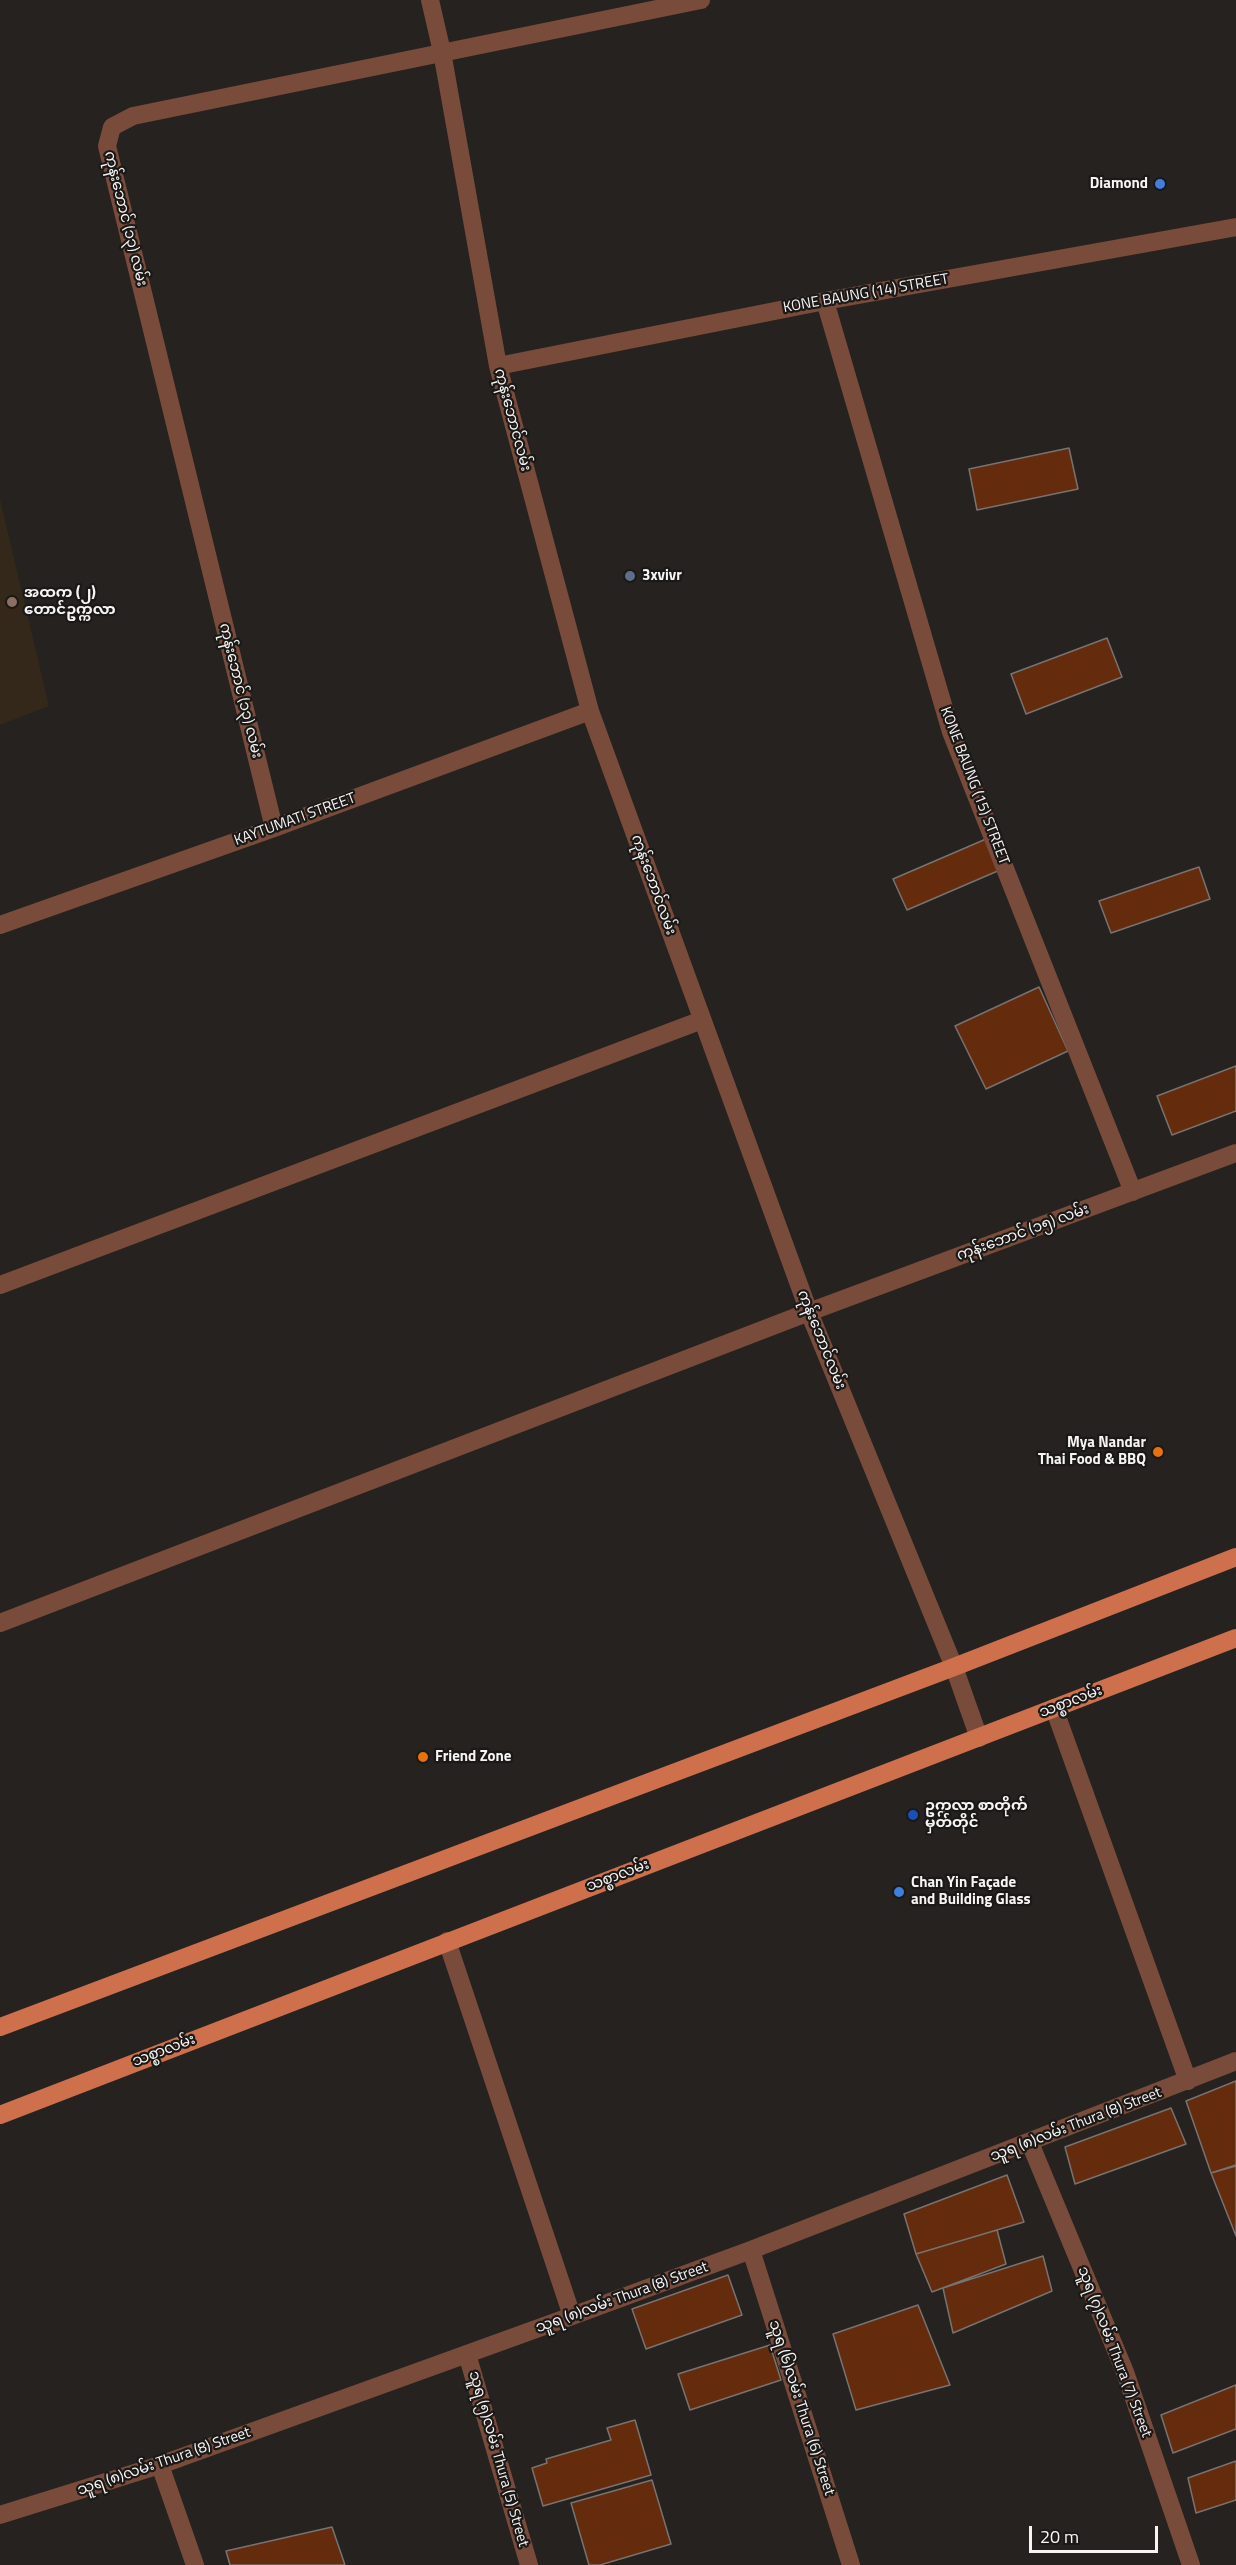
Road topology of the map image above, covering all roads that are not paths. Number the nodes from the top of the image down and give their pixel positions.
1 (430, 0) edge
2 (702, 0) edge
3 (442, 52) junction
4 (1236, 227) edge
5 (825, 301) junction
6 (498, 366) junction
7 (590, 711) junction
8 (274, 828) junction
9 (0, 925) edge
10 (702, 1020) junction
11 (1236, 1153) edge
12 (1133, 1192) junction
13 (0, 1285) edge
14 (809, 1312) junction
15 (1236, 1557) edge
16 (0, 1623) edge
17 (1236, 1638) edge
18 (954, 1667) junction
19 (1054, 1708) junction
20 (979, 1738) junction
21 (447, 1941) junction
22 (0, 2027) edge
23 (1236, 2061) edge
24 (1188, 2081) junction
25 (0, 2115) edge
26 (1030, 2143) junction
27 (751, 2250) junction
28 (572, 2316) junction
29 (467, 2354) junction
30 (160, 2466) junction
31 (0, 2515) edge
32 (195, 2565) edge
33 (529, 2565) edge
34 (851, 2565) edge
35 (1191, 2565) edge

1 - 3 street, ကုန်းဘောင်လမ်း
2 - 3 street, ကုန်းဘောင် (၁၃) လမ်း
3 - 6 street, ကုန်းဘောင်လမ်း
3 - 8 street, ကုန်းဘောင် (၁၃) လမ်း
4 - 5 street, KONE BAUNG (14) STREET
5 - 6 street, KONE BAUNG (14) STREET
5 - 12 street, KONE BAUNG (15) STREET
6 - 7 street, ကုန်းဘောင်လမ်း
7 - 8 street, KAYTUMATI STREET
7 - 10 street, ကုန်းဘောင်လမ်း
8 - 9 street, KAYTUMATI STREET
10 - 13 street
10 - 14 street, ကုန်းဘောင်လမ်း
11 - 12 street, ကုန်းဘောင် (၁၅) လမ်း
12 - 14 street, ကုန်းဘောင် (၁၅) လမ်း
14 - 16 street, ကုန်းဘောင် (၁၅) လမ်း
14 - 18 street, ကုန်းဘောင်လမ်း
15 - 18 main road
17 - 19 main road, သစ္စာလမ်း
18 - 20 street, ကုန်းဘောင်လမ်း
18 - 22 main road
19 - 20 main road, သစ္စာလမ်း
19 - 24 street
20 - 21 main road, သစ္စာလမ်း
21 - 25 main road, သစ္စာလမ်း
21 - 28 street
23 - 24 street, သူရ (၈)လမ်း Thura (8) Street
24 - 26 street, သူရ (၈)လမ်း Thura (8) Street
26 - 27 street, သူရ (၈)လမ်း Thura (8) Street
26 - 35 street, သူရ (၇)လမ်း Thura (7) Street
27 - 28 street, သူရ (၈)လမ်း Thura (8) Street
27 - 34 street, သူရ (၆)လမ်း Thura (6) Street
28 - 29 street, သူရ (၈)လမ်း Thura (8) Street
29 - 30 street, သူရ (၈)လမ်း Thura (8) Street
29 - 33 street, သူရ (၅)လမ်း Thura (5) Street
30 - 31 street, သူရ (၈)လမ်း Thura (8) Street
30 - 32 street

